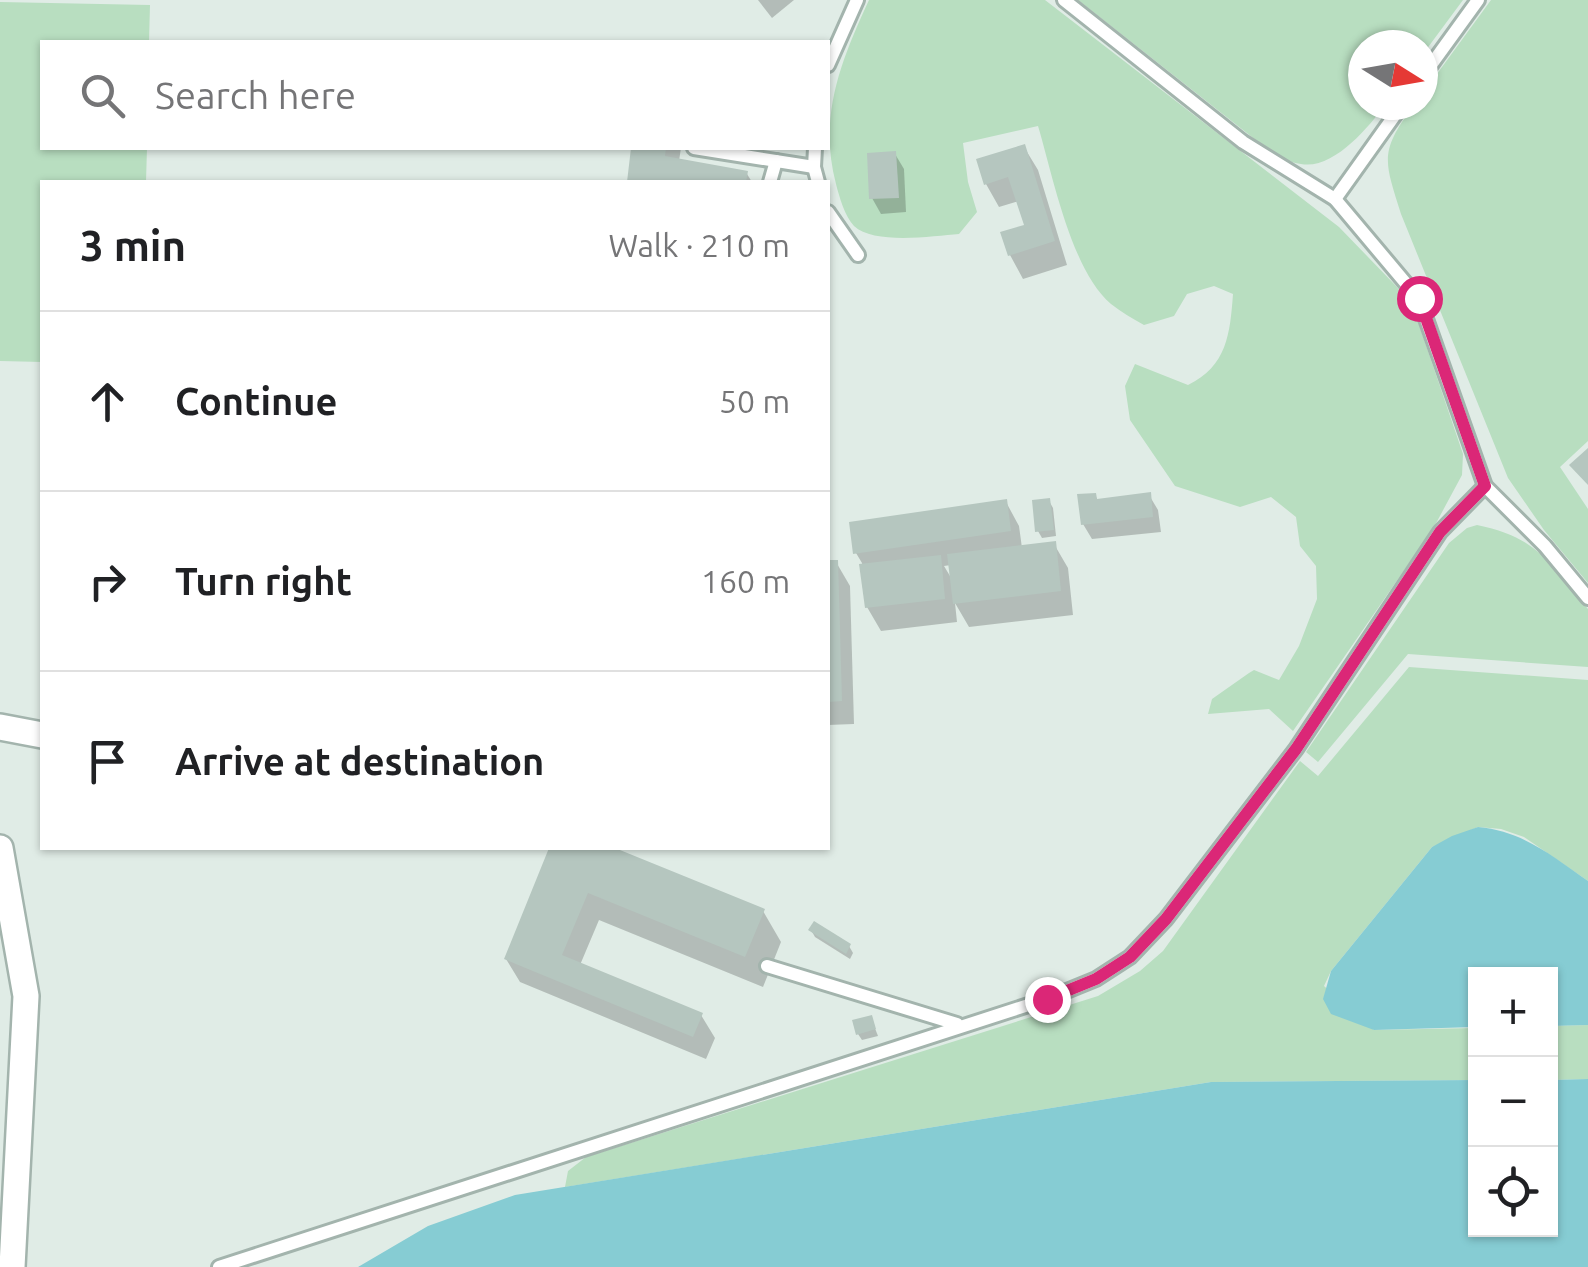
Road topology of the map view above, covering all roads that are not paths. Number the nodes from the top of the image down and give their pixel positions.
1 (858, 0) edge
2 (1064, 0) edge
3 (1478, 0) edge
4 (1438, 55) edge
5 (830, 61) edge
6 (1391, 120) edge
7 (707, 150) edge
8 (815, 150) edge
9 (776, 161) junction
10 (814, 167) junction
11 (771, 180) edge
12 (817, 180) edge
13 (1335, 198) junction
14 (830, 215) edge
15 (858, 255) dead end
16 (1485, 486) junction
17 (1588, 598) edge
18 (0, 727) edge
19 (40, 735) edge
20 (0, 848) edge
21 (766, 966) dead end
22 (960, 1025) junction
23 (12, 1267) edge
24 (219, 1267) edge

1 - 5 lane
2 - 13 lane
3 - 4 lane
6 - 13 lane
7 - 9 lane
8 - 10 lane
9 - 10 lane
9 - 11 lane
10 - 12 lane
13 - 16 lane
14 - 15 lane
16 - 17 lane
16 - 22 lane
18 - 19 street
20 - 23 street
21 - 22 lane
22 - 24 lane

